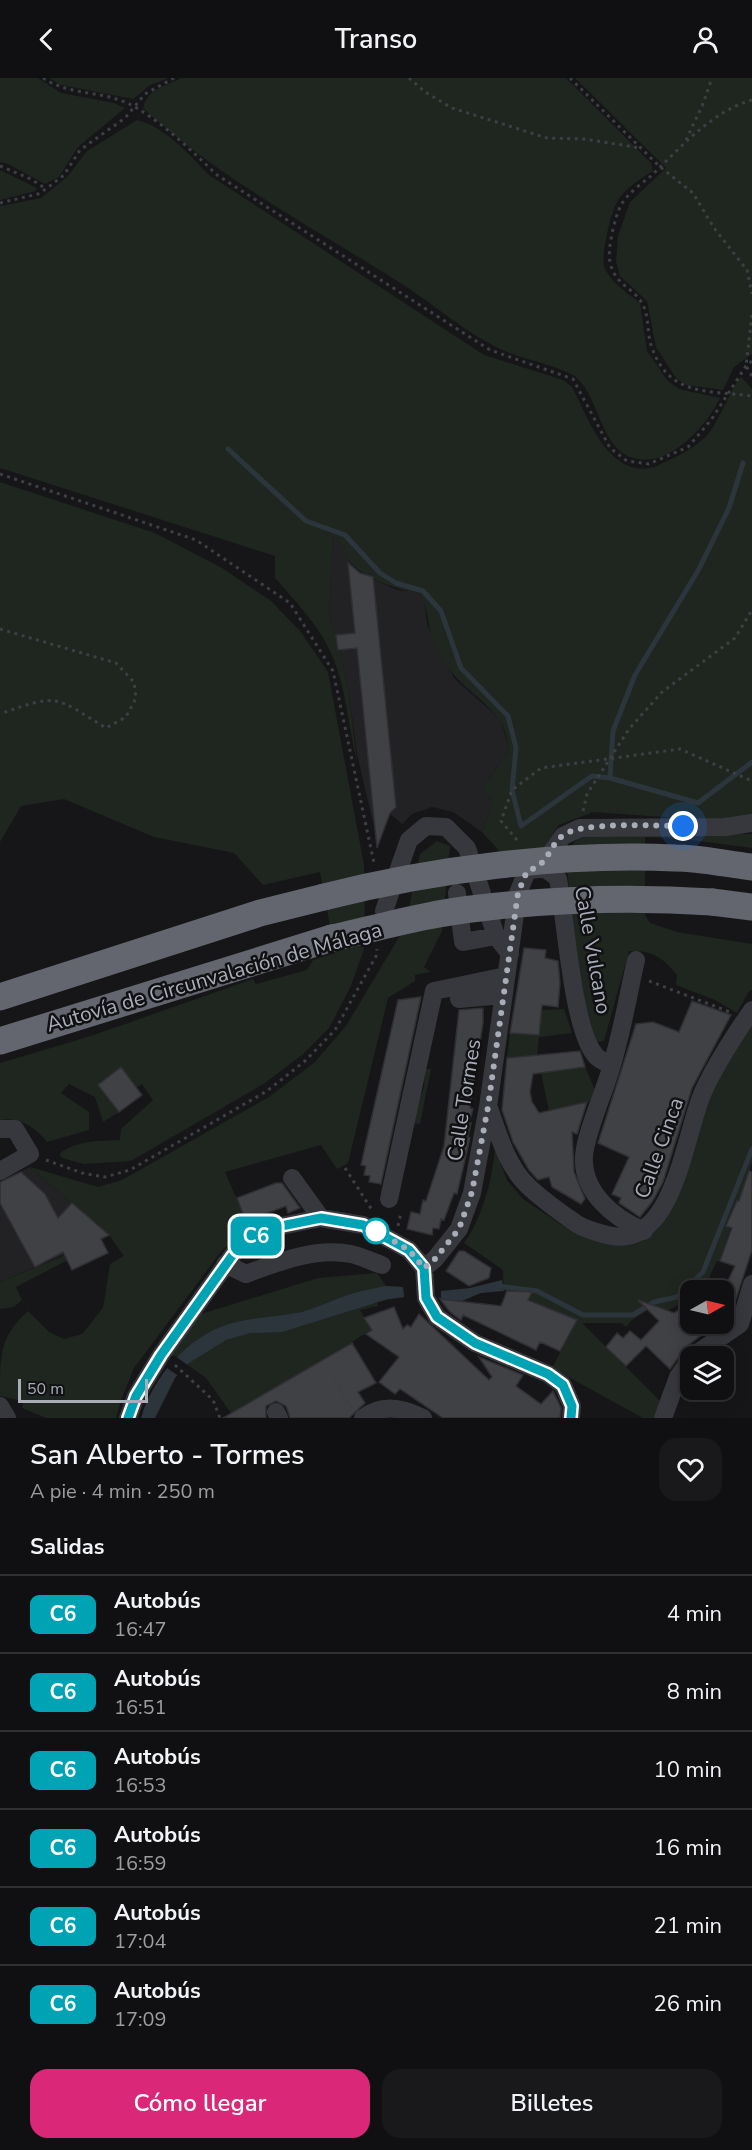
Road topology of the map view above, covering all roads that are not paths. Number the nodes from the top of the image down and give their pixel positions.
1 (752, 823) edge
2 (467, 848) junction
3 (752, 867) edge
4 (534, 869) junction
5 (457, 892) dead end
6 (752, 907) edge
7 (384, 911) dead end
8 (496, 936) junction
9 (510, 954) junction
10 (634, 967) road end
11 (506, 976) junction
12 (502, 994) junction
13 (0, 997) edge
14 (459, 999) dead end
15 (747, 1016) edge
16 (0, 1041) edge
17 (612, 1065) junction
18 (488, 1107) junction
19 (0, 1129) edge
20 (0, 1171) edge
21 (292, 1178) dead end
22 (389, 1199) dead end
23 (321, 1218) junction
24 (644, 1231) junction
25 (225, 1264) junction
26 (382, 1265) dead end
27 (424, 1268) junction
28 (752, 1284) edge
29 (708, 1346) edge
30 (680, 1374) edge
31 (0, 1406) edge
32 (358, 1413) edge
33 (7, 1418) edge
34 (128, 1418) edge
35 (423, 1418) edge
36 (571, 1418) edge
37 (663, 1418) edge

1 - 4 street
2 - 4 street
2 - 7 street
2 - 8 street
3 - 13 highway, Autovía de Circunvalación de Málaga, bridge
4 - 9 street
4 - 17 street, Calle Vulcano
5 - 8 street
6 - 16 highway, Autovía de Circunvalación de Málaga, bridge
8 - 9 street
9 - 11 street, Calle Tormes
10 - 17 street, Calle Vulcano
11 - 12 street, Calle Tormes
11 - 22 street
12 - 14 street
12 - 18 street, Calle Tormes
15 - 24 street, Calle Cinca
17 - 24 street, Calle Vulcano
18 - 24 street, Calle Cinca
18 - 27 street, Calle Tormes
19 - 20 street
21 - 23 street
23 - 25 street
23 - 27 street
25 - 26 street
25 - 34 street
27 - 36 street
28 - 29 street
30 - 37 street
31 - 33 street
32 - 35 street

